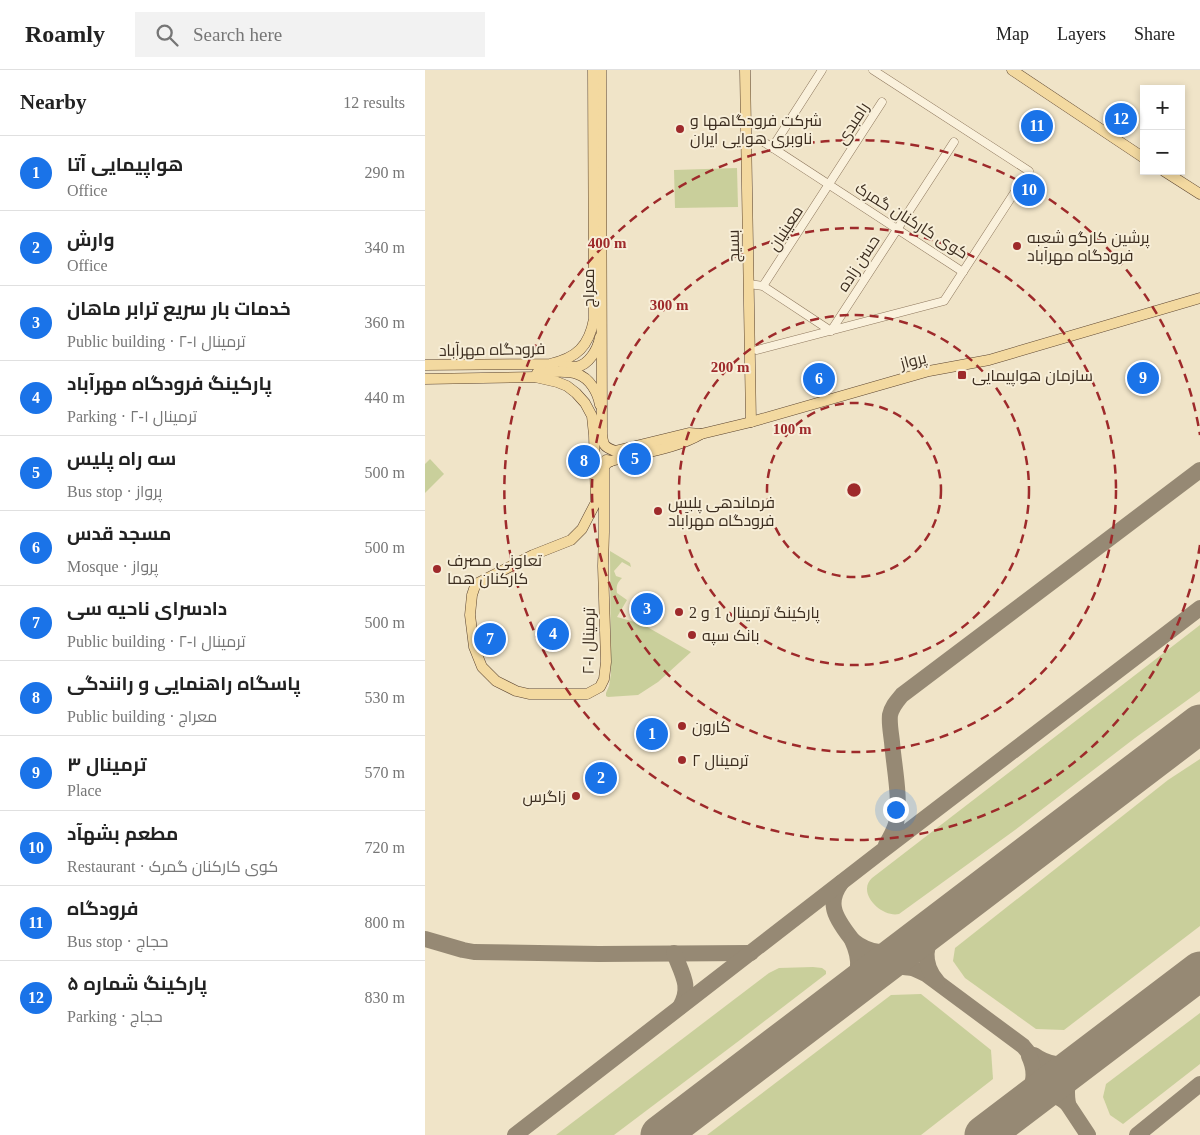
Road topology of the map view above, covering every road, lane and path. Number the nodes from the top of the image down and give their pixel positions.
1 (593, 70) edge
2 (601, 70) edge
3 (745, 70) edge
4 (822, 70) edge
5 (873, 70) edge
6 (1012, 70) edge
7 (882, 102) dead end
8 (759, 139) dead end
9 (953, 142) dead end
10 (772, 148) junction
11 (1140, 155) edge
12 (1029, 171) dead end
13 (1170, 175) edge
14 (1020, 184) dead end
15 (829, 185) junction
16 (1200, 194) edge
17 (897, 229) junction
18 (963, 272) junction
19 (749, 284) junction
20 (763, 286) junction
21 (1200, 292) edge
22 (1200, 298) edge
23 (1133, 317) junction
24 (598, 319) junction
25 (831, 331) junction
26 (757, 350) dead end
27 (425, 365) edge
28 (494, 378) junction
29 (425, 379) edge
30 (603, 415) junction
31 (751, 422) junction
32 (701, 434) junction
33 (594, 449) junction
34 (603, 465) junction
35 (600, 502) junction

1 - 24 main road, معراج
2 - 24 main road, معراج
3 - 19 main road, بسیج
4 - 10 street
5 - 12 street
6 - 11 main road
7 - 15 street, رامبدی
8 - 10 street, کوی کارکنان گمرک
9 - 17 street, حسن زاده
10 - 15 street, کوی کارکنان گمرک
13 - 16 main road
14 - 18 street, کوی کارکنان گمرک
15 - 17 street, کوی کارکنان گمرک
15 - 20 street, معینیان
17 - 18 street, کوی کارکنان گمرک
17 - 25 street, حسن زاده
18 - 25 street
19 - 20 street
19 - 31 main road, بسیج
20 - 25 street
21 - 23 main road, پرواز
22 - 23 main road, پرواز
23 - 31 main road, پرواز
24 - 27 main road, فرودگاه مهرآباد
24 - 30 main road, معراج
25 - 26 street
28 - 29 main road, فرودگاه مهرآباد
28 - 30 main road
28 - 33 main road, فرودگاه مهرآباد
30 - 32 main road, پرواز
31 - 32 main road, پرواز
32 - 34 main road, پرواز
33 - 34 main road
33 - 34 main road
34 - 35 main road
35 - 35 main road, ترمینال ۱-۲

